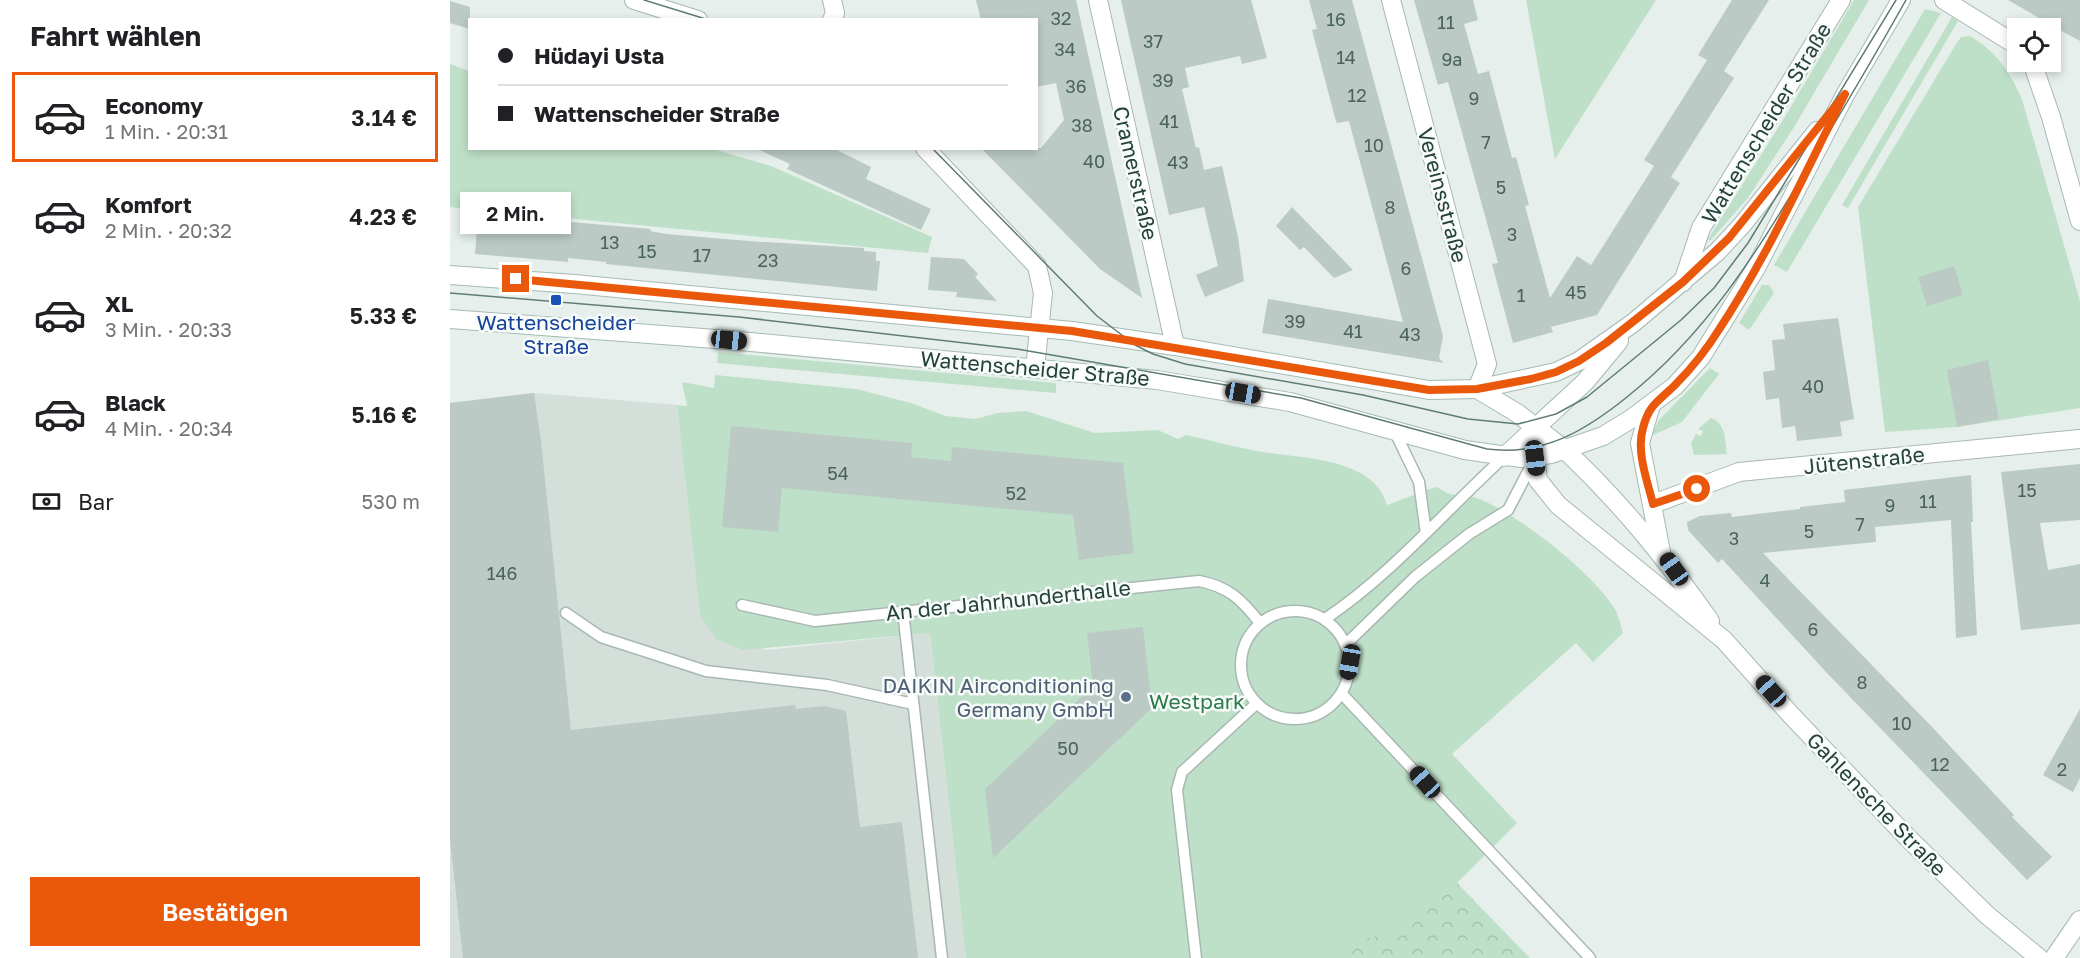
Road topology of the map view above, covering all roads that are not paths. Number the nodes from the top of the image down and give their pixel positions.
1 (634, 0) edge
2 (832, 0) edge
3 (1098, 0) edge
4 (1391, 0) edge
5 (1840, 0) edge
6 (1901, 0) edge
7 (1951, 2) edge
8 (692, 18) edge
9 (833, 18) edge
10 (2007, 39) edge
11 (2035, 72) edge
12 (1845, 94) junction
13 (927, 150) edge
14 (2080, 221) edge
15 (450, 275) edge
16 (1683, 282) junction
17 (450, 319) edge
18 (1633, 323) junction
19 (1039, 328) junction
20 (1175, 346) junction
21 (1035, 368) junction
22 (1477, 389) junction
23 (1652, 405) junction
24 (1537, 427) junction
25 (1394, 430) junction
26 (2080, 439) edge
27 (1565, 450) junction
28 (1504, 457) junction
29 (1535, 458) junction
30 (1653, 504) junction
31 (1426, 532) junction
32 (1661, 552) junction
33 (742, 605) dead end
34 (903, 611) junction
35 (566, 613) dead end
36 (1325, 619) junction
37 (1260, 623) junction
38 (1724, 639) junction
39 (1346, 644) junction
40 (1342, 694) junction
41 (913, 704) junction
42 (1256, 704) junction
43 (2080, 920) edge
44 (2030, 955) edge
45 (942, 958) edge
46 (1196, 958) edge
47 (1590, 958) edge
48 (2054, 958) edge

1 - 8 main road
2 - 9 main road
3 - 20 main road, Cramerstraße
4 - 22 main road, Vereinsstraße
5 - 16 main road, Wattenscheider Straße
6 - 12 main road, Wattenscheider Straße
7 - 10 main road
11 - 14 main road
12 - 16 main road, Wattenscheider Straße
12 - 23 main road, Wattenscheider Straße
13 - 19 main road
15 - 19 main road, Wattenscheider Straße
16 - 18 main road, Wattenscheider Straße
17 - 21 main road, Wattenscheider Straße
18 - 22 main road, Wattenscheider Straße
18 - 24 main road, Wattenscheider Straße
19 - 20 main road, Wattenscheider Straße
19 - 21 main road
20 - 22 main road, Wattenscheider Straße
21 - 25 main road, Wattenscheider Straße
22 - 24 main road
23 - 27 main road, Wattenscheider Straße
23 - 30 main road, Gahlensche Straße
24 - 27 main road
24 - 28 main road, Wattenscheider Straße
24 - 29 main road
25 - 28 main road, Wattenscheider Straße
25 - 31 lane
26 - 30 main road, Jütenstraße
27 - 29 main road, Wattenscheider Straße
27 - 32 main road, Gahlensche Straße
28 - 29 main road, Wattenscheider Straße
28 - 31 lane
29 - 38 main road, Gahlensche Straße
29 - 39 lane
30 - 32 main road, Gahlensche Straße
31 - 36 lane
32 - 38 main road, Gahlensche Straße
33 - 34 lane, An der Jahrhunderthalle
34 - 37 lane, An der Jahrhunderthalle
34 - 41 lane
35 - 41 lane
36 - 37 lane
36 - 39 lane
37 - 42 lane
38 - 44 main road, Gahlensche Straße
39 - 40 lane
40 - 42 lane
40 - 47 lane
41 - 45 lane
42 - 46 lane
43 - 48 main road

